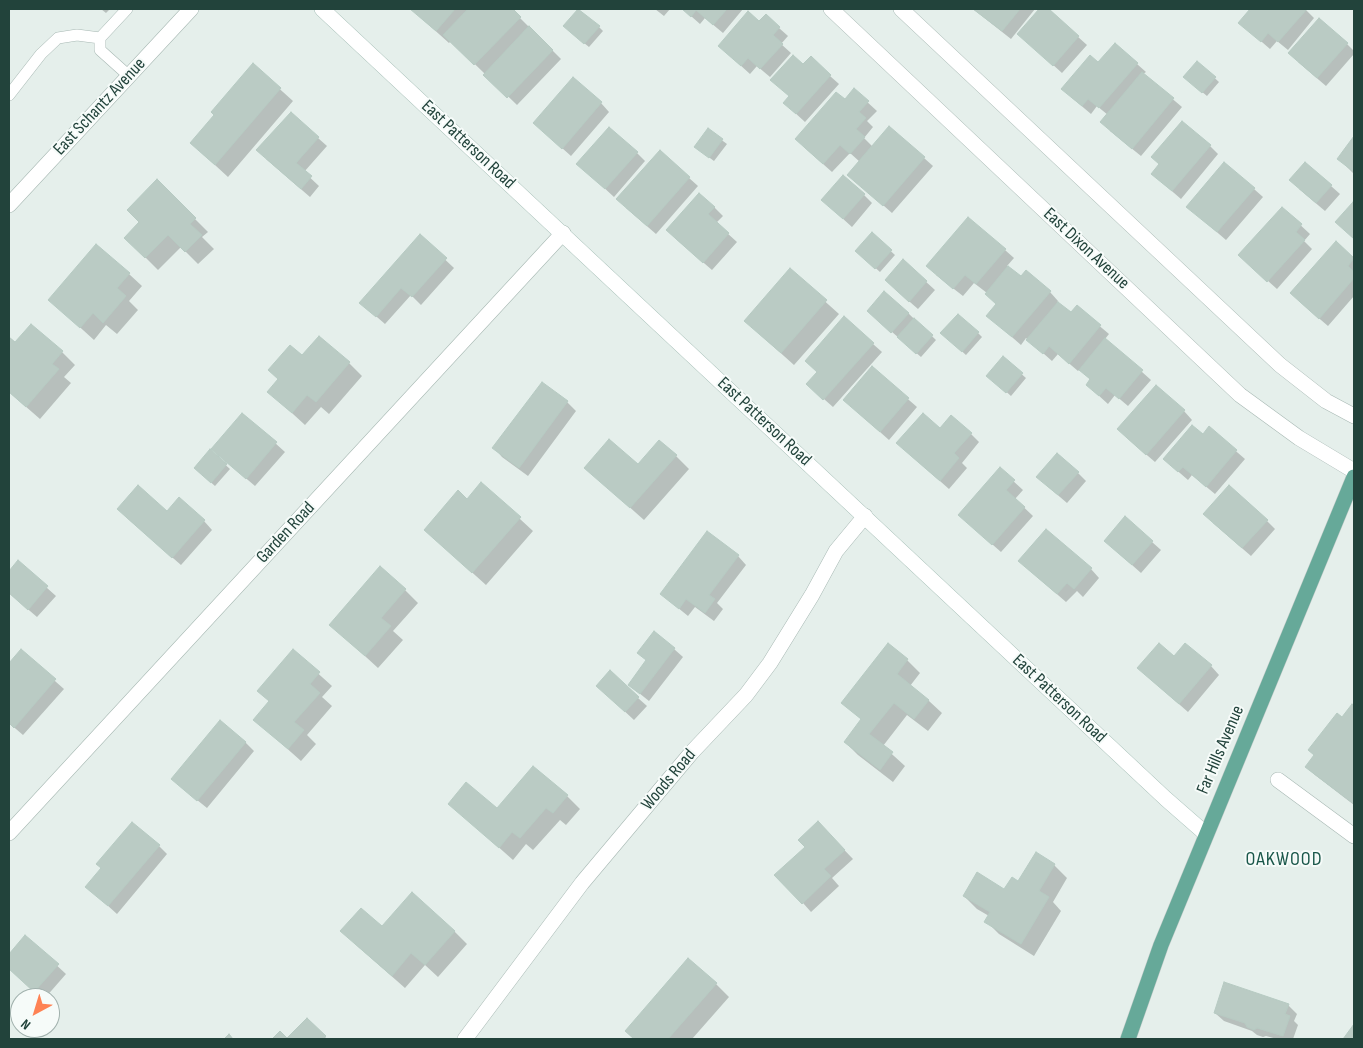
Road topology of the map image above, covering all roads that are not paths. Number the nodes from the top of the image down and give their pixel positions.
1 (126, 9) edge
2 (191, 9) edge
3 (322, 9) edge
4 (831, 9) edge
5 (902, 9) edge
6 (100, 38) junction
7 (129, 76) junction
8 (9, 95) edge
9 (10, 202) edge
10 (563, 234) junction
11 (1354, 416) edge
12 (1354, 471) edge
13 (1354, 477) edge
14 (864, 516) junction
15 (1278, 780) dead end
16 (9, 833) edge
17 (1206, 834) junction
18 (1354, 836) edge
19 (465, 1039) edge
20 (1128, 1039) edge

1 - 6 lane
2 - 7 street, East Schantz Avenue
3 - 10 street, East Patterson Road
4 - 12 street, East Dixon Avenue
5 - 11 street
6 - 7 lane
6 - 8 lane
7 - 9 street, East Schantz Avenue
10 - 14 street, East Patterson Road
10 - 16 street, Garden Road
13 - 17 main road, Far Hills Avenue
14 - 17 street, East Patterson Road
14 - 19 street, Woods Road
15 - 18 street
17 - 20 main road, Far Hills Avenue

